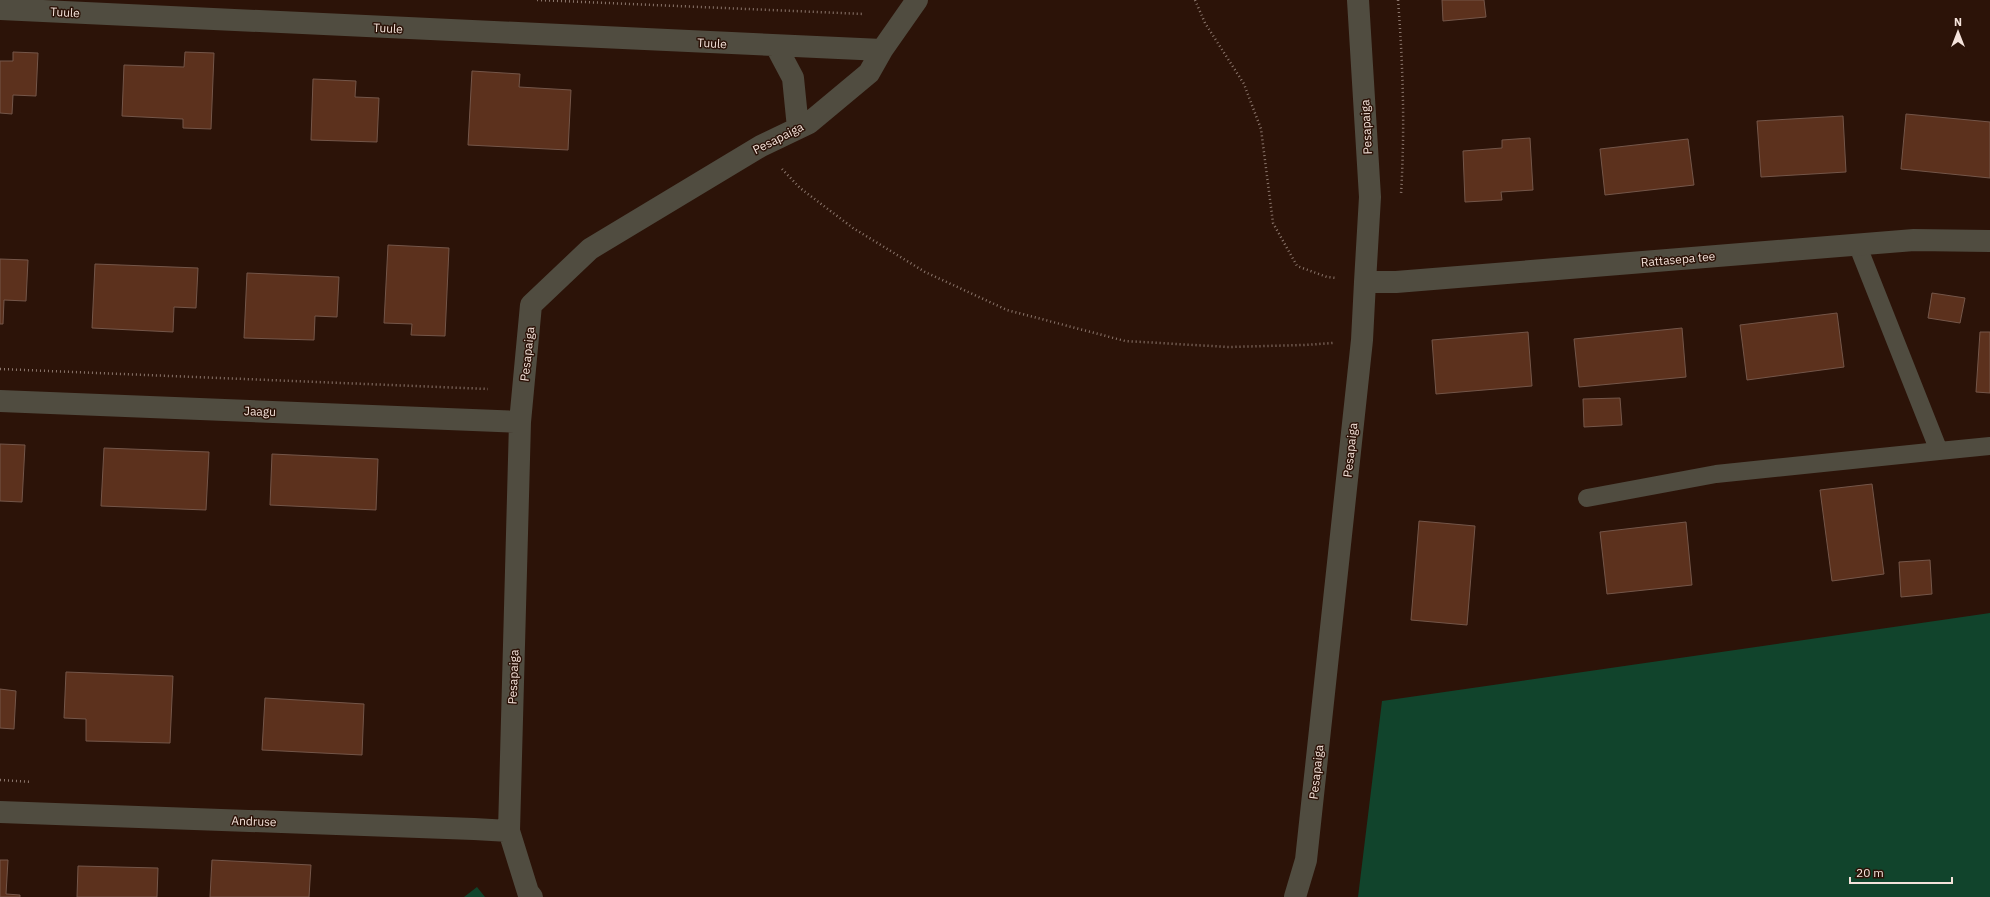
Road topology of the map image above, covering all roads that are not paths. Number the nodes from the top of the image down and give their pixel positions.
1 (917, 0) edge
2 (1358, 0) edge
3 (0, 9) edge
4 (776, 46) junction
5 (882, 50) junction
6 (798, 128) junction
7 (1990, 241) edge
8 (1858, 244) junction
9 (1365, 282) junction
10 (0, 401) edge
11 (520, 422) junction
12 (1990, 446) edge
13 (1939, 451) junction
14 (1587, 498) dead end
15 (0, 812) edge
16 (509, 832) junction
17 (528, 895) edge
18 (1295, 897) edge

1 - 5 street, Pesapaiga
2 - 9 street, Pesapaiga
3 - 4 street, Tuule
4 - 5 street, Tuule
4 - 6 street
5 - 6 street, Pesapaiga
6 - 11 street, Pesapaiga
7 - 8 street, Rattasepa tee
8 - 9 street, Rattasepa tee
8 - 13 lane
9 - 18 street, Pesapaiga
10 - 11 street, Jaagu
11 - 16 street, Pesapaiga
12 - 13 lane
13 - 14 lane
15 - 16 street, Andruse
16 - 17 street, Pesapaiga

